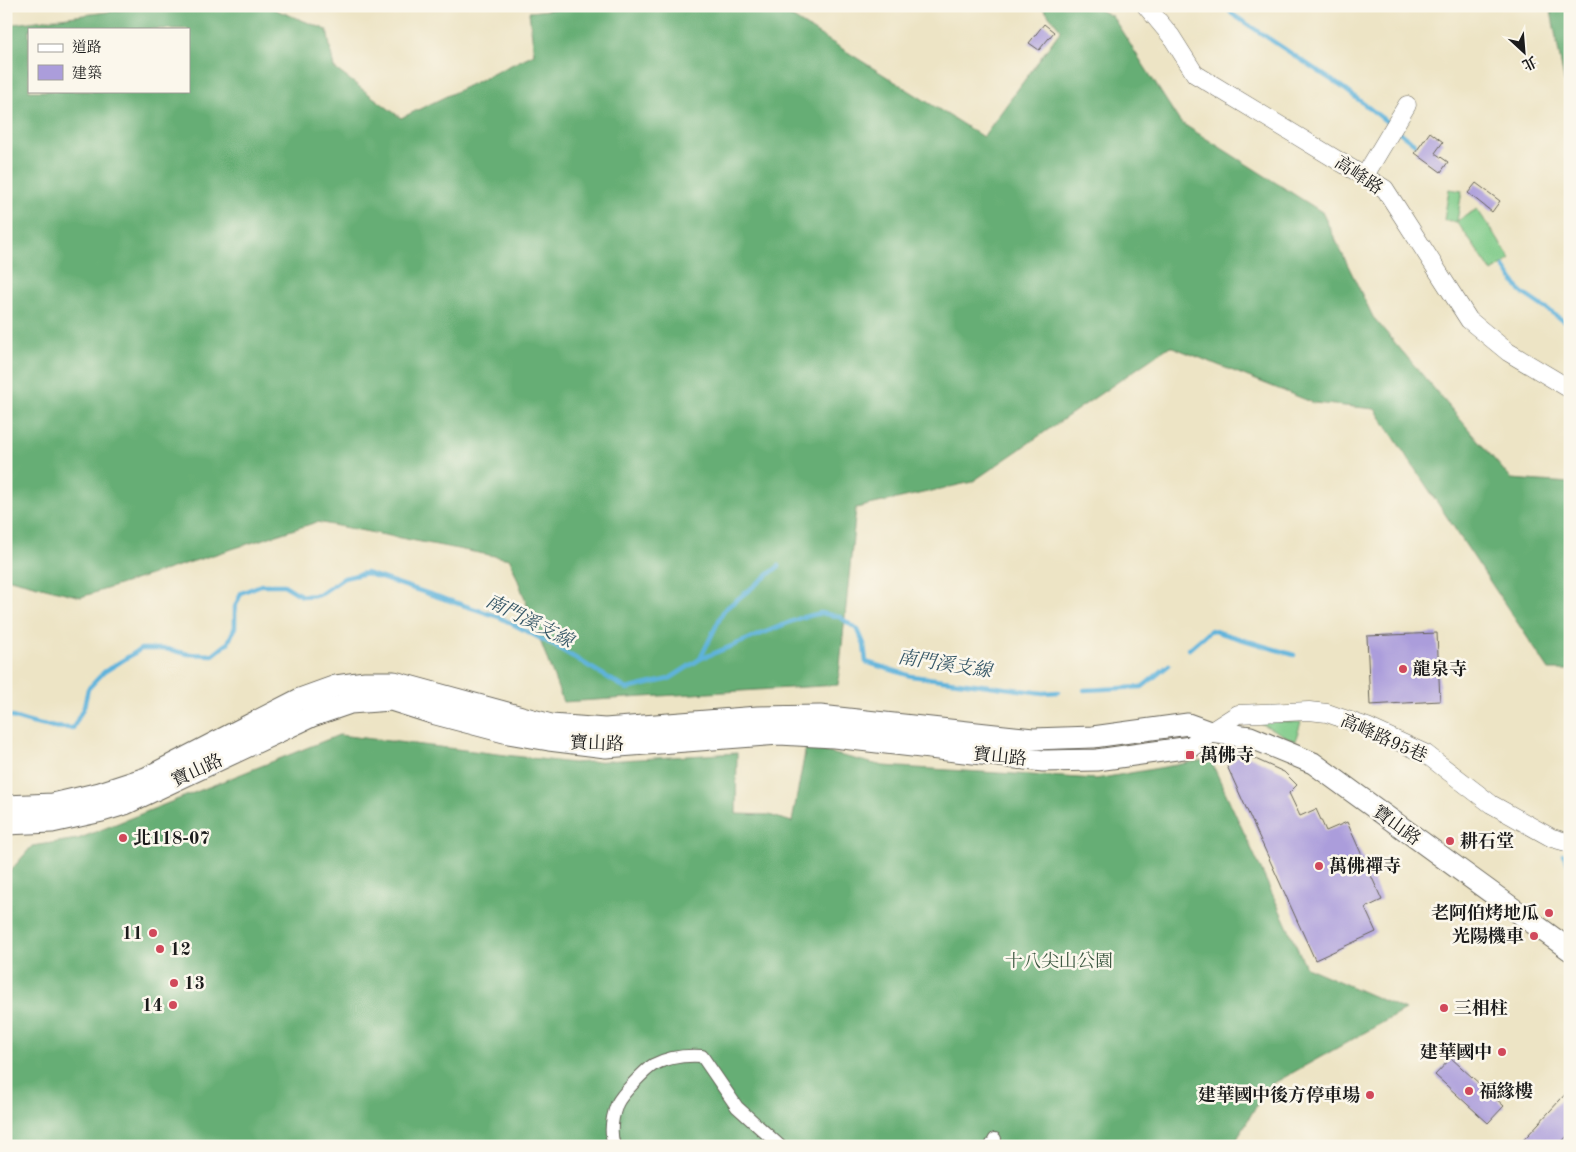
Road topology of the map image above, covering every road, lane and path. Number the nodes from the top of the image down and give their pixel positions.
1 (1146, 6) edge
2 (1407, 105) dead end
3 (1364, 177) junction
4 (1570, 389) edge
5 (1210, 732) junction
6 (6, 806) edge
7 (6, 824) edge
8 (1570, 843) edge
9 (1570, 950) edge
10 (614, 1146) edge
11 (780, 1146) edge

1 - 3 street, 高峰路
2 - 3 street
3 - 4 street, 高峰路
5 - 6 street, 寶山路
5 - 7 street, 寶山路
5 - 8 street, 高峰路95巷
5 - 9 street, 寶山路
10 - 11 street

